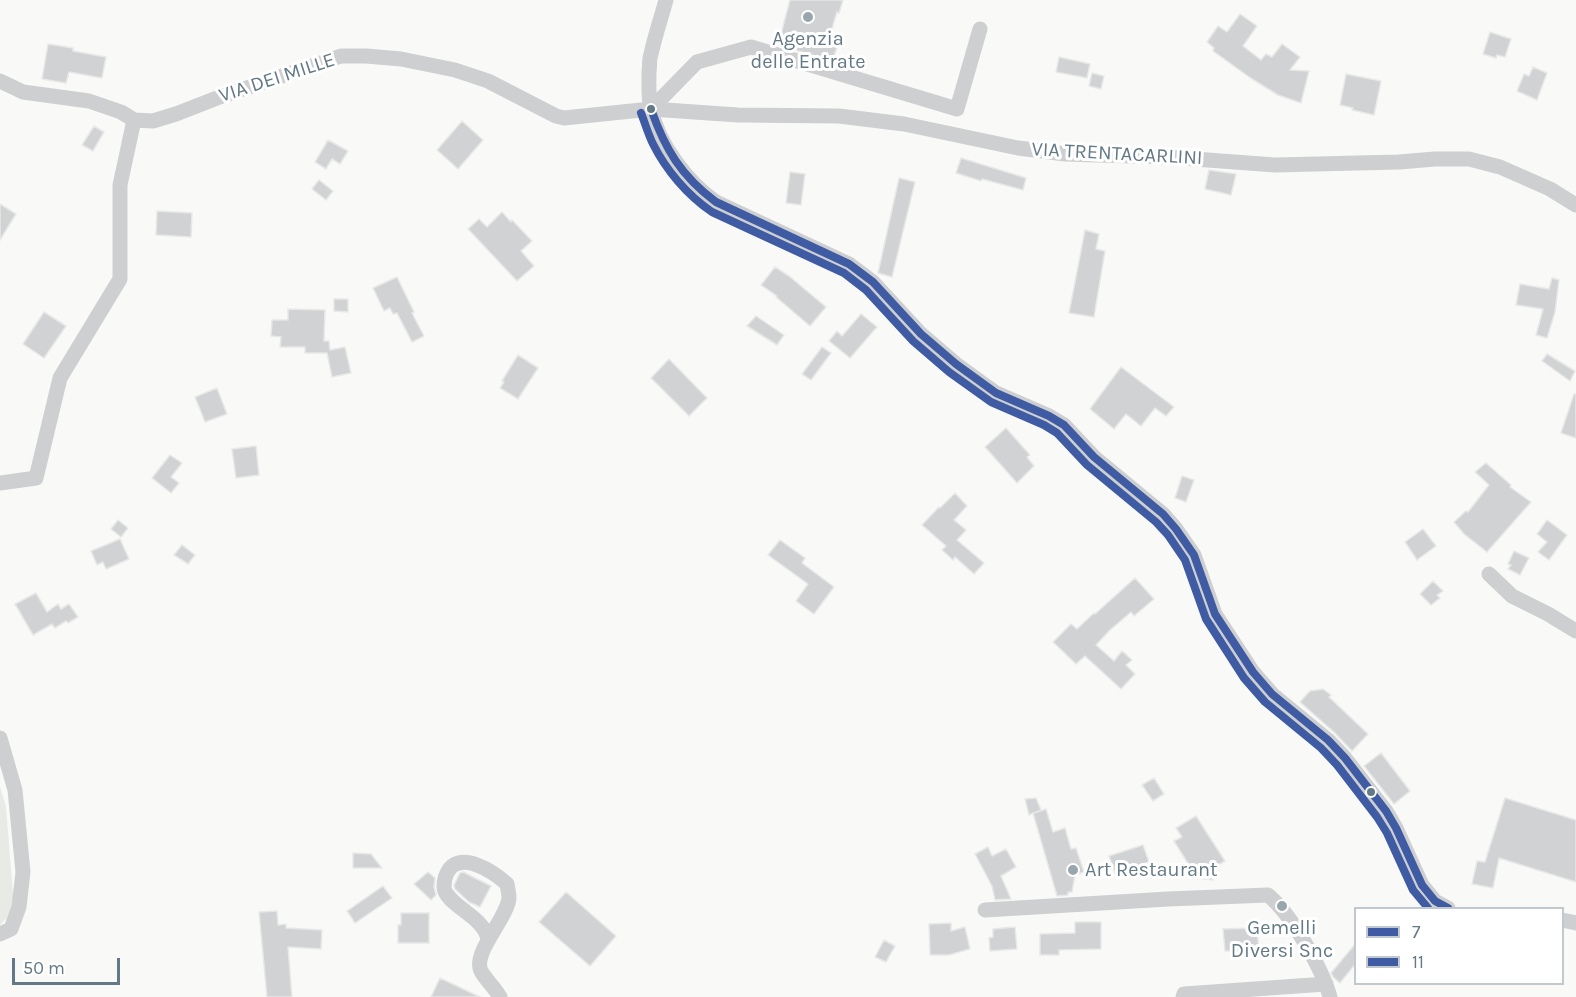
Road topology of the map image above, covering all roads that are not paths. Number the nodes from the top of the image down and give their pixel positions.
1 (666, 0) edge
2 (981, 29) dead end
3 (0, 81) edge
4 (651, 109) junction
5 (134, 120) junction
6 (1576, 205) edge
7 (0, 483) edge
8 (1489, 574) dead end
9 (1576, 631) edge
10 (0, 738) edge
11 (1445, 907) edge
12 (985, 910) dead end
13 (0, 934) edge
14 (488, 940) junction
15 (1328, 990) edge
16 (500, 997) edge
17 (1183, 997) edge

1 - 4 street
2 - 4 street
3 - 5 street, VIA DEI MILLE
4 - 5 street, VIA DEI MILLE
4 - 6 street, VIA TRENTACARLINI
4 - 11 street
5 - 7 street
8 - 9 street
10 - 13 street
12 - 15 street
14 - 14 street
14 - 16 street
15 - 17 street

